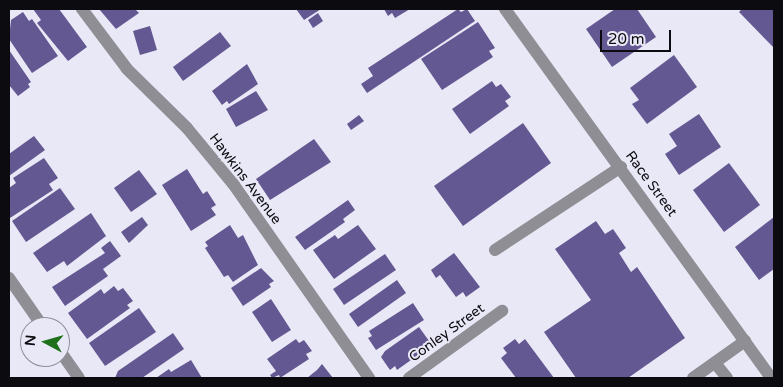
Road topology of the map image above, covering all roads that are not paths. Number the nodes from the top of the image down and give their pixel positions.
1 (82, 9) edge
2 (505, 9) edge
3 (621, 167) junction
4 (495, 250) dead end
5 (9, 278) edge
6 (502, 311) dead end
7 (36, 317) edge
8 (745, 341) junction
9 (715, 363) junction
10 (70, 365) edge
11 (79, 378) edge
12 (369, 378) edge
13 (409, 378) edge
14 (693, 378) edge
15 (726, 378) edge
16 (771, 378) edge

1 - 12 street, Hawkins Avenue
2 - 3 street, Race Street
3 - 4 street
3 - 8 street, Race Street
5 - 7 street
6 - 13 street, Conley Street
8 - 9 street
8 - 16 street, Race Street
9 - 14 street
9 - 15 street
10 - 11 street

